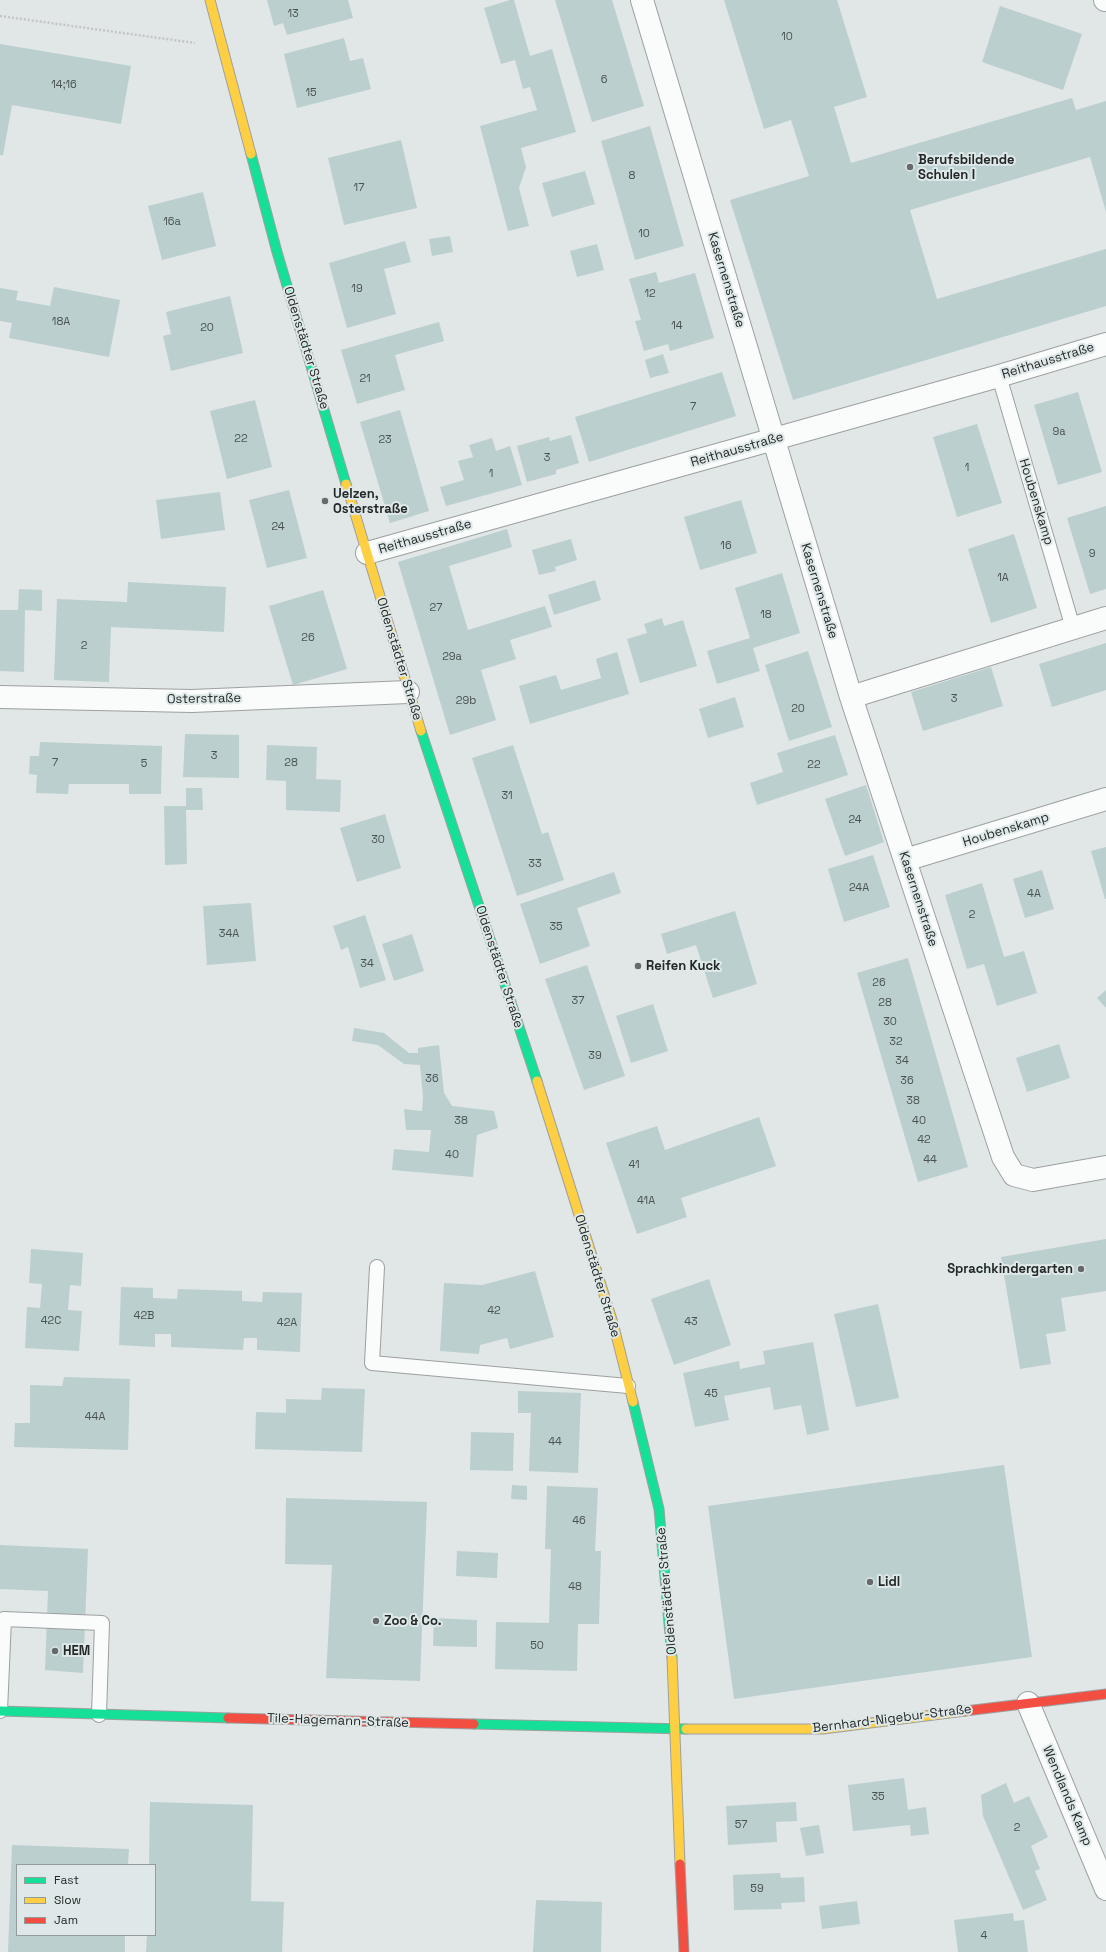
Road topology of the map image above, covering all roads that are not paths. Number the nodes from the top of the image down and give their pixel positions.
1 (210, 0) edge
2 (642, 0) edge
3 (1106, 344) edge
4 (999, 376) junction
5 (774, 439) junction
6 (367, 554) junction
7 (1106, 618) edge
8 (1073, 628) junction
9 (408, 692) junction
10 (0, 697) edge
11 (851, 697) junction
12 (1106, 799) edge
13 (905, 860) junction
14 (1106, 1167) edge
15 (377, 1267) dead end
16 (628, 1386) junction
17 (1106, 1694) edge
18 (1028, 1703) junction
19 (0, 1711) edge
20 (98, 1715) junction
21 (676, 1729) junction
22 (1106, 1889) edge
23 (684, 1952) edge

1 - 6 street, Oldenstädter Straße
2 - 5 street, Kasernenstraße
3 - 4 street, Reithausstraße
4 - 5 street, Reithausstraße
4 - 8 lane, Houbenskamp
5 - 6 street, Reithausstraße
5 - 11 street, Kasernenstraße
6 - 9 street, Oldenstädter Straße
7 - 8 street
8 - 11 street
9 - 10 street, Osterstraße
9 - 16 street, Oldenstädter Straße
11 - 13 street, Kasernenstraße
12 - 13 street, Houbenskamp
13 - 14 street, Kasernenstraße
15 - 16 lane
16 - 21 street, Oldenstädter Straße
17 - 18 street, Bernhard-Nigebur-Straße
18 - 21 street, Bernhard-Nigebur-Straße
18 - 22 street, Wendlands Kamp
19 - 20 street, Tile-Hagemann-Straße
19 - 20 lane
20 - 21 street, Tile-Hagemann-Straße
21 - 23 street, Oldenstädter Straße

